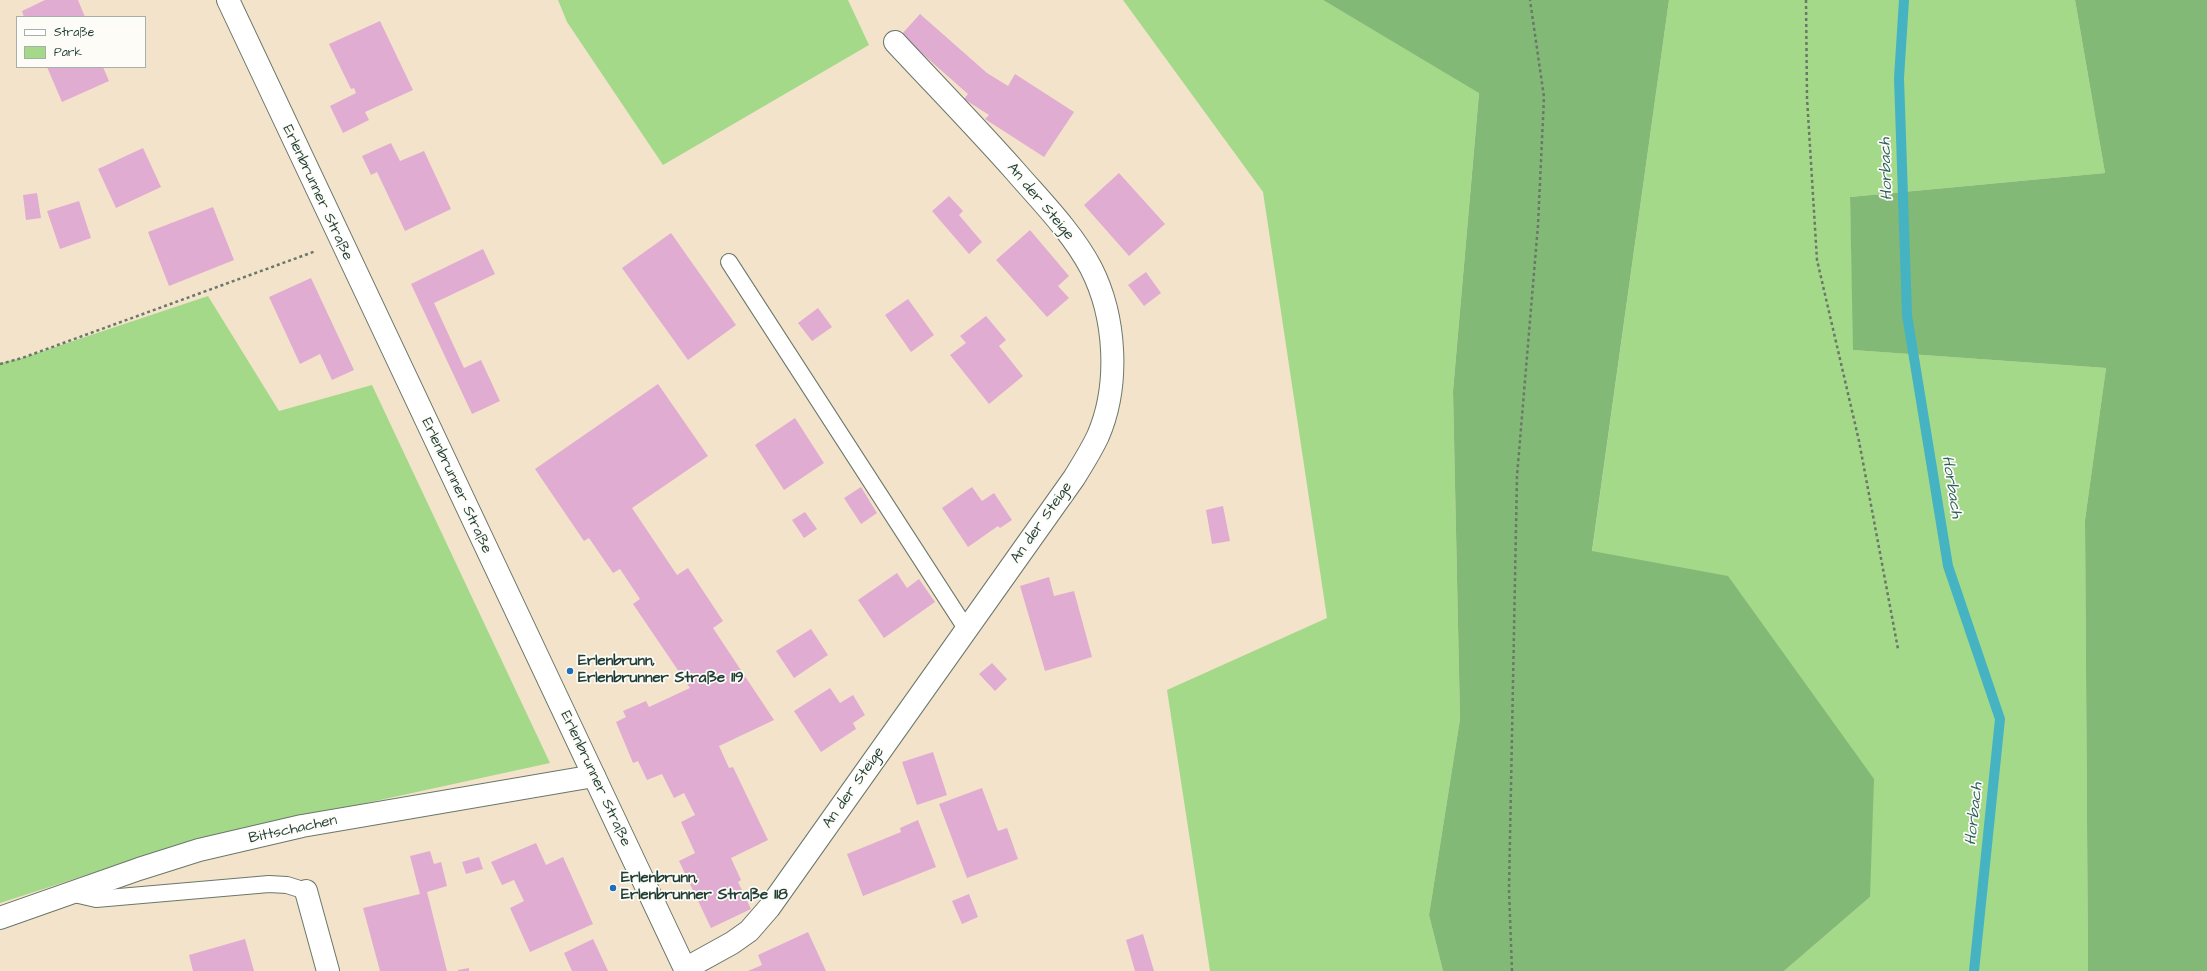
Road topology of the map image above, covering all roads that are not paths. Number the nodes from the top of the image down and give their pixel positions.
1 (228, 0) edge
2 (895, 42) dead end
3 (729, 262) dead end
4 (967, 630) junction
5 (594, 776) junction
6 (306, 891) joint
7 (70, 893) junction
8 (0, 918) edge
9 (686, 970) edge
10 (328, 971) edge

1 - 5 street, Erlenbrunner Straße
2 - 4 street, An der Steige
3 - 4 lane
4 - 9 street, An der Steige
5 - 7 street, Bittschachen
5 - 9 street, Erlenbrunner Straße
6 - 7 lane
6 - 10 street
7 - 8 street, Bittschachen

